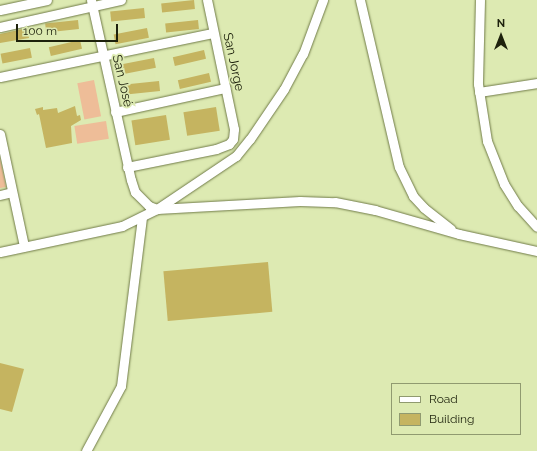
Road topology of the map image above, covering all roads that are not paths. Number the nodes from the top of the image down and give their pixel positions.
1 (47, 0) edge
2 (121, 0) edge
3 (207, 0) edge
4 (322, 0) edge
5 (360, 0) edge
6 (480, 0) edge
7 (92, 4) edge
8 (0, 10) edge
9 (0, 27) edge
10 (213, 33) junction
11 (103, 56) junction
12 (0, 77) edge
13 (537, 84) edge
14 (225, 88) junction
15 (479, 92) junction
16 (115, 112) junction
17 (0, 134) edge
18 (127, 167) junction
19 (12, 192) junction
20 (0, 195) edge
21 (157, 208) junction
22 (142, 217) junction
23 (537, 227) edge
24 (459, 234) junction
25 (24, 246) junction
26 (537, 251) edge
27 (0, 252) edge
28 (86, 451) edge

1 - 8 street
2 - 7 street
3 - 10 street, San Jorge
4 - 21 street
5 - 24 street
6 - 15 street
7 - 9 street
7 - 11 street, San José
10 - 11 street
10 - 14 street, San Jorge
11 - 12 street
11 - 16 street, San José
13 - 15 street
14 - 16 street
14 - 18 street, San Jorge
15 - 23 street
16 - 18 street, San José
17 - 19 street
18 - 21 street, San José
19 - 20 street
19 - 25 street
21 - 22 street
21 - 24 street
22 - 25 street
22 - 28 street
24 - 26 street
25 - 27 street

